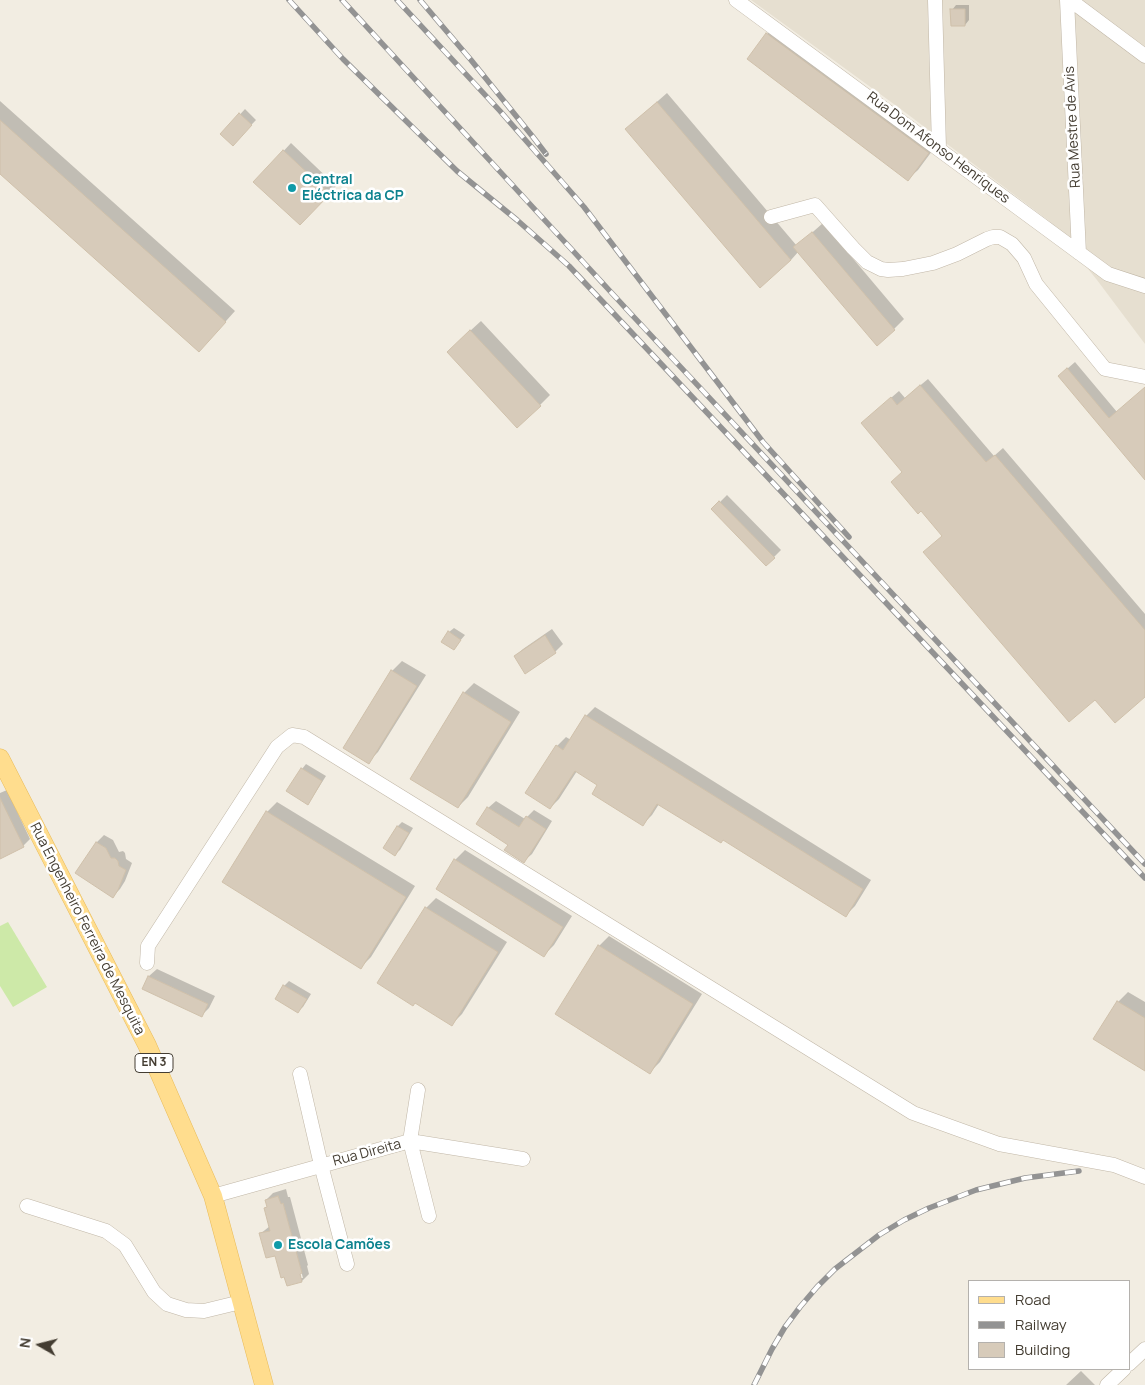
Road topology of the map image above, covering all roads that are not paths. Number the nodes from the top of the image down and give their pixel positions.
1 (736, 0) edge
2 (935, 0) edge
3 (1068, 0) edge
4 (1145, 56) edge
5 (939, 148) junction
6 (771, 217) dead end
7 (1079, 254) junction
8 (1145, 286) edge
9 (1145, 377) edge
10 (1, 764) edge
11 (146, 963) dead end
12 (300, 1074) dead end
13 (418, 1090) dead end
14 (410, 1141) junction
15 (523, 1159) dead end
16 (321, 1165) junction
17 (1145, 1177) edge
18 (213, 1196) junction
19 (27, 1206) dead end
20 (429, 1216) dead end
21 (348, 1264) dead end
22 (241, 1302) junction
23 (1145, 1349) edge
24 (1130, 1363) edge
25 (1123, 1370) edge
26 (264, 1385) edge
27 (1107, 1385) edge

1 - 5 street, Rua Dom Afonso Henriques
2 - 5 street
3 - 4 street
3 - 7 street, Rua Mestre de Avis
5 - 7 street, Rua Dom Afonso Henriques
6 - 9 street
7 - 8 street, Rua Dom Afonso Henriques
10 - 18 main road, Rua Engenheiro Ferreira de Mesquita / EN 3
11 - 17 street
12 - 16 street
13 - 14 street
14 - 15 street, Rua Direita
14 - 16 street, Rua Direita
14 - 20 street
16 - 18 street, Rua Direita
16 - 21 street
18 - 22 main road, Rua Engenheiro Ferreira de Mesquita / EN 3
19 - 22 street
22 - 26 main road, Rua Engenheiro Ferreira de Mesquita / EN 3
23 - 24 street
25 - 27 street

